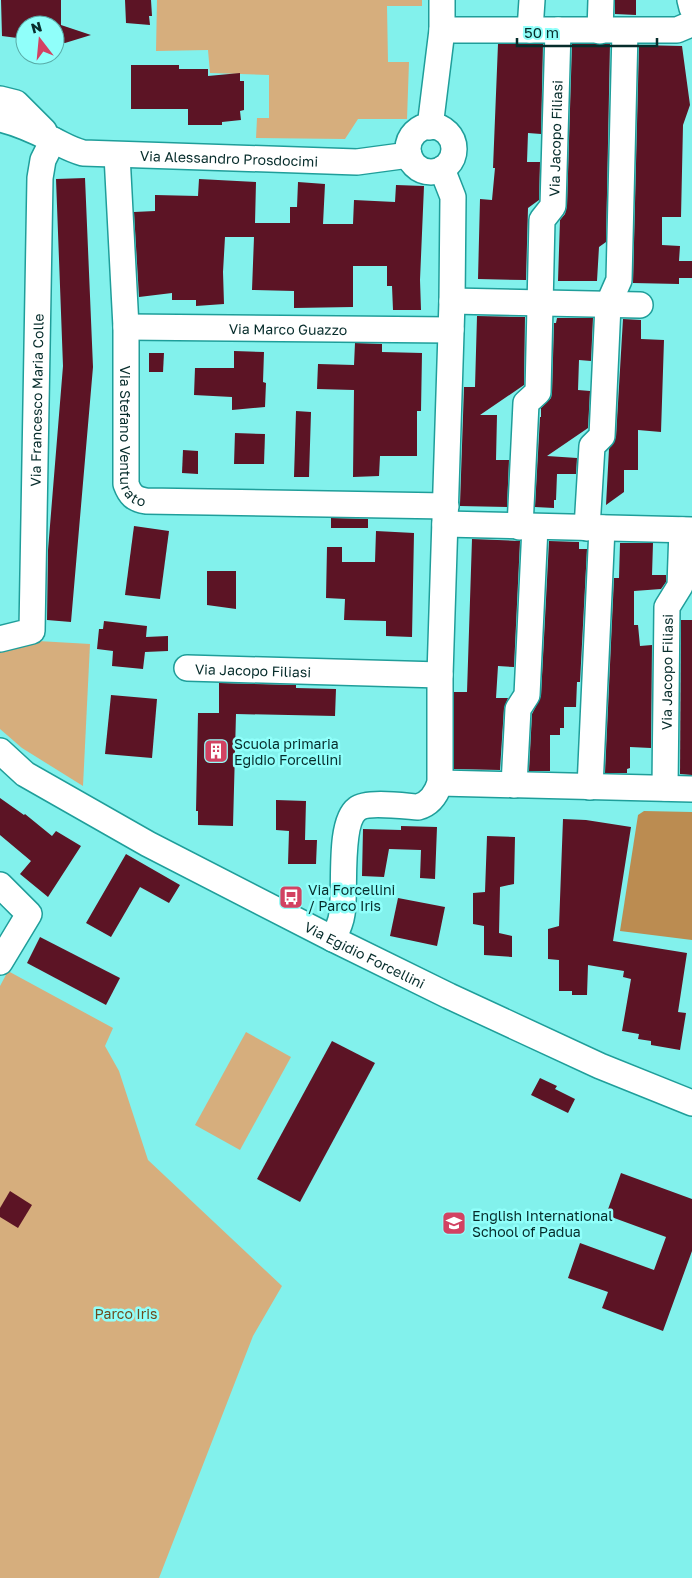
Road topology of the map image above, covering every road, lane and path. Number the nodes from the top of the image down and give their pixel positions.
1 (442, 0) edge
2 (532, 0) edge
3 (601, 0) edge
4 (691, 15) edge
5 (442, 30) junction
6 (530, 30) junction
7 (558, 30) junction
8 (600, 30) junction
9 (626, 31) junction
10 (0, 99) edge
11 (0, 119) edge
12 (430, 127) junction
13 (53, 140) junction
14 (117, 155) junction
15 (409, 155) junction
16 (442, 169) junction
17 (452, 302) junction
18 (541, 304) junction
19 (640, 304) dead end
20 (608, 305) junction
21 (126, 327) junction
22 (451, 330) junction
23 (445, 515) junction
24 (527, 527) junction
25 (595, 528) junction
26 (687, 530) edge
27 (0, 639) edge
28 (187, 668) dead end
29 (440, 675) junction
30 (0, 751) edge
31 (440, 783) junction
32 (514, 785) junction
33 (590, 787) junction
34 (665, 788) junction
35 (692, 789) edge
36 (0, 885) edge
37 (333, 939) junction
38 (0, 962) edge
39 (692, 1103) edge

1 - 5 street
2 - 6 street
3 - 8 street
4 - 9 street
5 - 6 street
5 - 12 street
6 - 7 street
7 - 8 street
7 - 18 street, Via Jacopo Filiasi
8 - 9 street
9 - 20 street
10 - 13 street, Via Alessandro Prosdocimi
11 - 13 street, Via Alessandro Prosdocimi
12 - 15 street
12 - 16 street
13 - 14 street, Via Alessandro Prosdocimi
13 - 27 street, Via Francesco Maria Colle
14 - 15 street, Via Alessandro Prosdocimi
14 - 21 street, Via Stefano Venturato
15 - 16 street
16 - 17 street
17 - 18 street
17 - 22 street
18 - 20 street
18 - 24 street, Via Jacopo Filiasi
19 - 20 street
20 - 25 street
21 - 22 street, Via Marco Guazzo
21 - 23 street, Via Stefano Venturato
22 - 23 street
23 - 24 street, Via Jacopo Filiasi
23 - 29 street
24 - 25 street, Via Jacopo Filiasi
24 - 32 street, Via Jacopo Filiasi
25 - 26 street, Via Jacopo Filiasi
25 - 33 street
26 - 34 street, Via Jacopo Filiasi
28 - 29 street, Via Jacopo Filiasi
29 - 31 street
30 - 37 street, Via Egidio Forcellini
31 - 32 street
31 - 37 street
32 - 33 street
33 - 34 street
34 - 35 street
36 - 38 street
37 - 39 street, Via Egidio Forcellini

